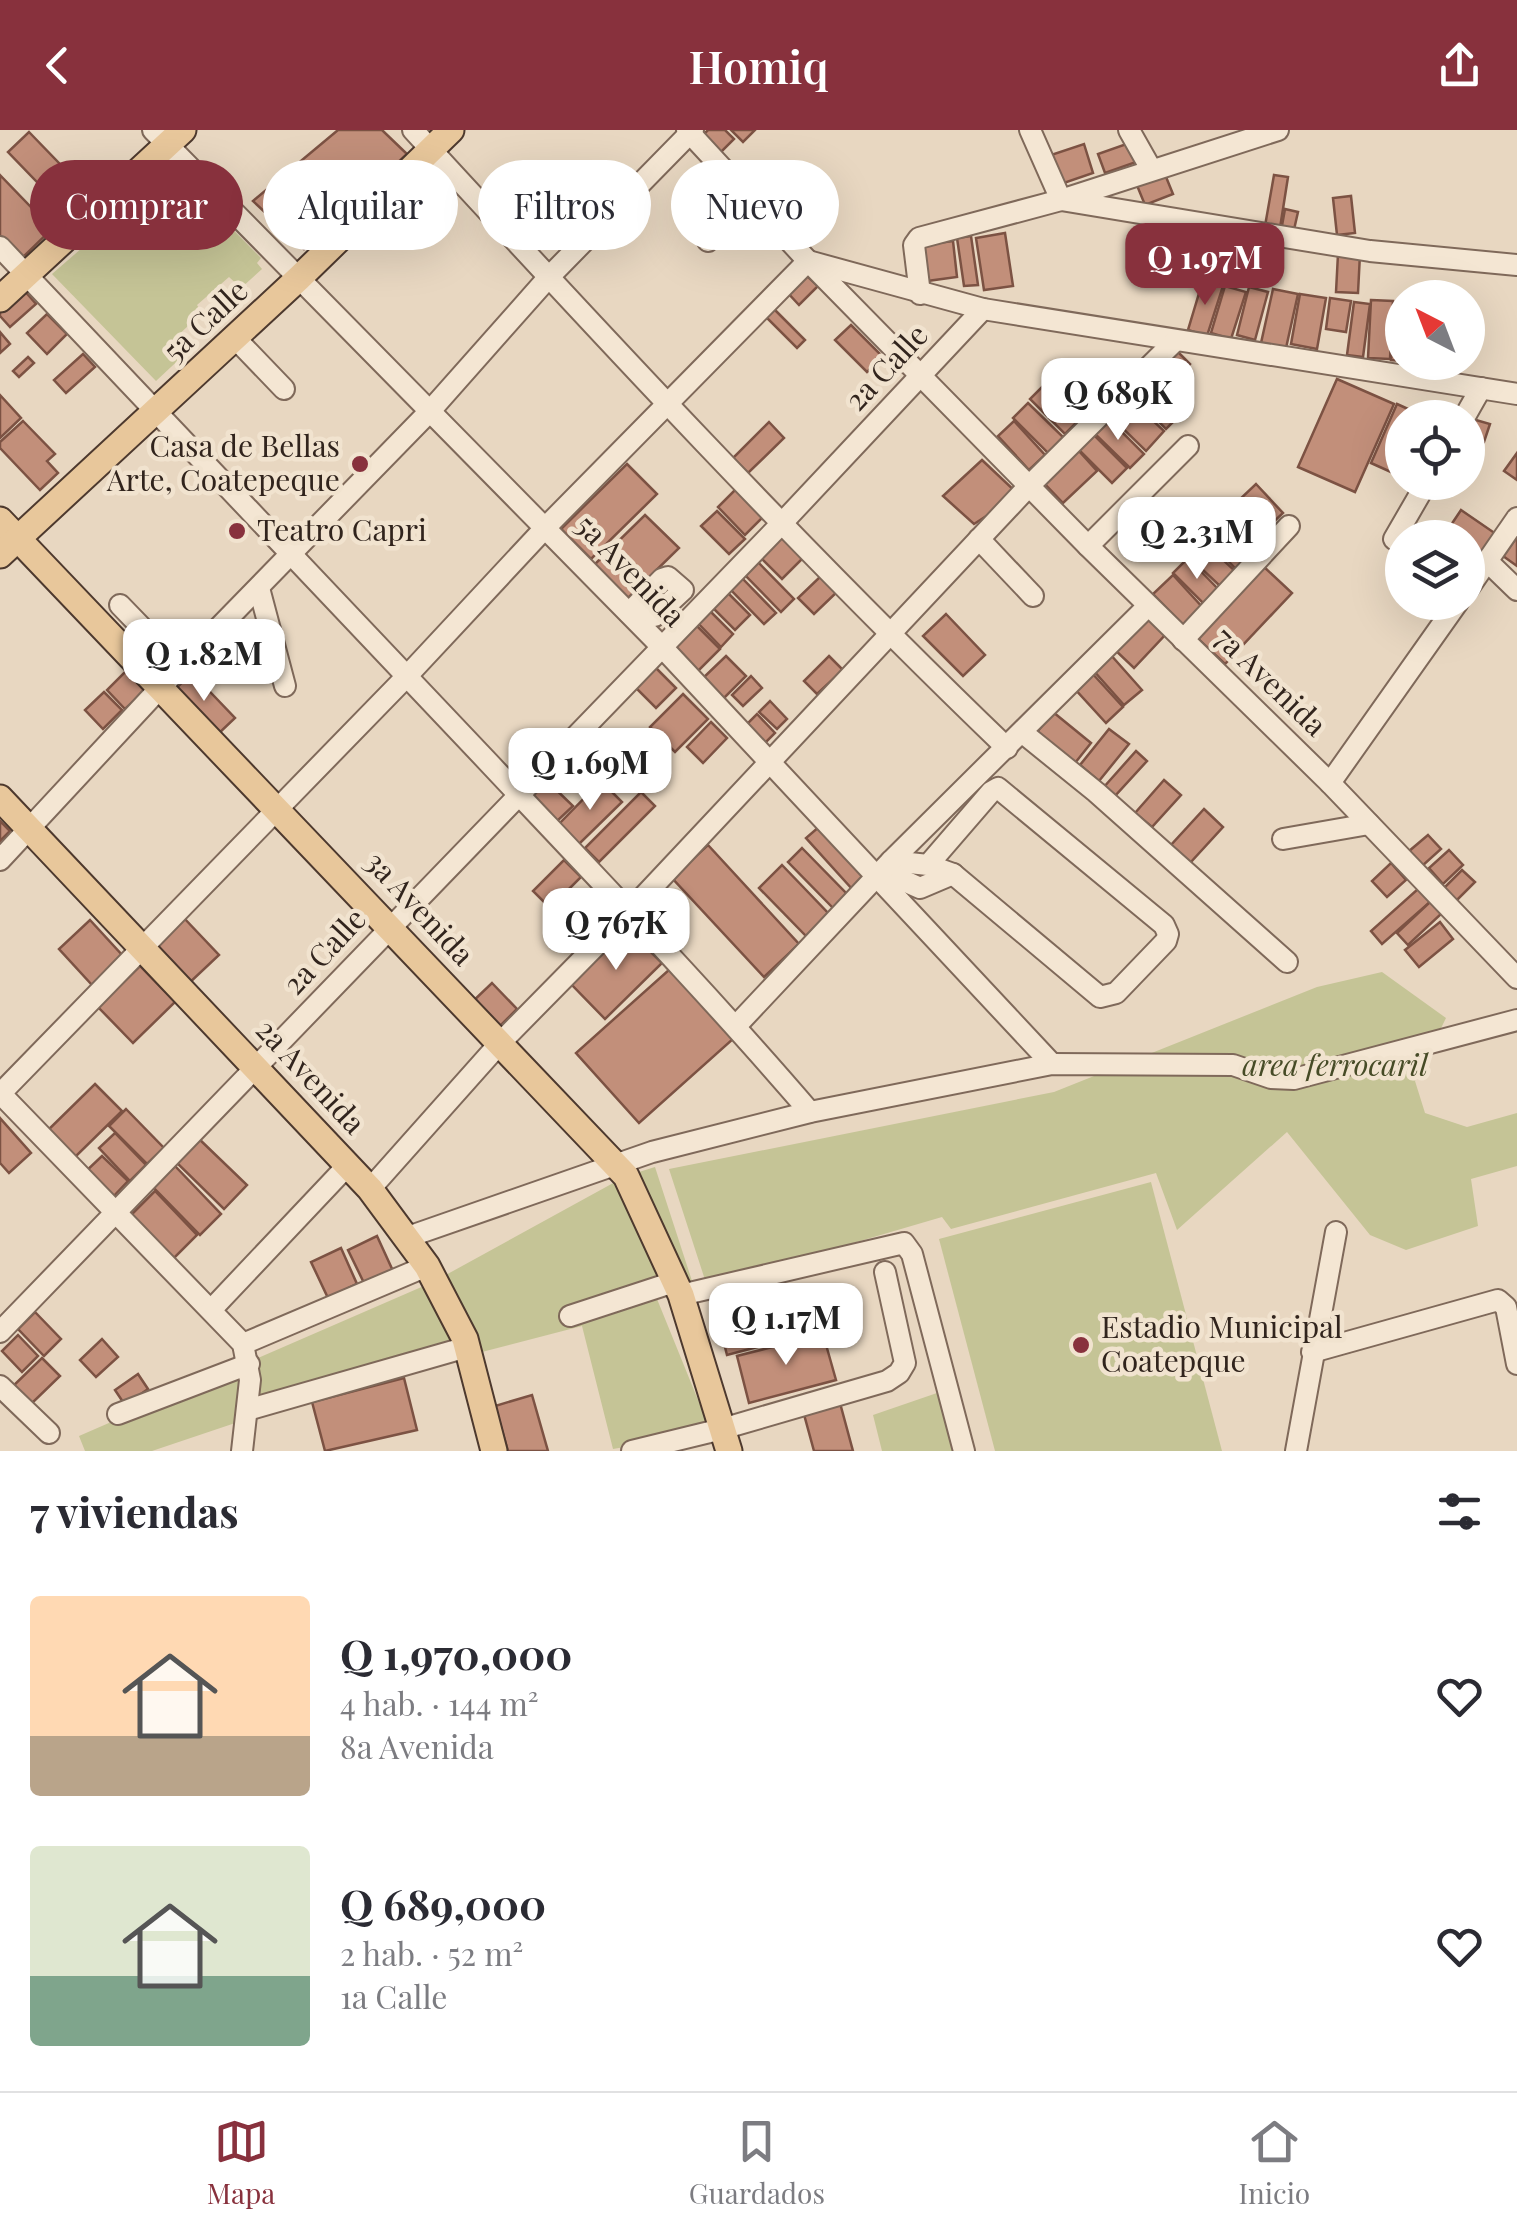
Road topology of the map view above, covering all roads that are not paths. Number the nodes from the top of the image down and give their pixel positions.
1 (451, 130) edge
2 (1030, 130) edge
3 (1129, 130) edge
4 (690, 131) edge
5 (1269, 131) edge
6 (168, 135) edge
7 (421, 139) edge
8 (716, 160) edge
9 (1151, 169) junction
10 (1061, 200) junction
11 (0, 248) edge
12 (797, 250) edge
13 (808, 262) junction
14 (1517, 264) edge
15 (27, 275) junction
16 (299, 278) junction
17 (547, 279) junction
18 (920, 294) junction
19 (0, 298) edge
20 (983, 308) junction
21 (235, 338) junction
22 (1175, 341) junction
23 (922, 375) junction
24 (1481, 388) junction
25 (284, 389) dead end
26 (1517, 394) edge
27 (1474, 400) edge
28 (670, 405) junction
29 (158, 410) junction
30 (430, 410) junction
31 (1188, 446) dead end
32 (1029, 486) junction
33 (1517, 518) edge
34 (783, 522) junction
35 (1288, 526) dead end
36 (545, 528) junction
37 (6, 538) edge
38 (980, 539) junction
39 (1088, 546) junction
40 (293, 554) junction
41 (1487, 561) junction
42 (1485, 564) edge
43 (259, 588) junction
44 (1517, 590) edge
45 (1033, 596) dead end
46 (120, 605) dead end
47 (1148, 606) junction
48 (1445, 620) edge
49 (889, 634) junction
50 (1183, 640) junction
51 (662, 646) junction
52 (180, 667) junction
53 (407, 676) junction
54 (285, 686) dead end
55 (159, 689) junction
56 (1015, 740) junction
57 (768, 762) junction
58 (1330, 782) junction
59 (518, 794) junction
60 (0, 798) edge
61 (278, 808) junction
62 (1369, 824) junction
63 (30, 829) junction
64 (1282, 839) dead end
65 (0, 860) edge
66 (928, 865) junction
67 (884, 870) junction
68 (954, 874) junction
69 (629, 912) junction
70 (390, 926) junction
71 (143, 948) junction
72 (1287, 962) dead end
73 (1517, 978) edge
74 (1517, 1020) edge
75 (736, 1026) junction
76 (500, 1042) junction
77 (1052, 1064) junction
78 (256, 1068) junction
79 (0, 1094) edge
80 (810, 1112) junction
81 (614, 1164) junction
82 (348, 1165) junction
83 (370, 1189) junction
84 (116, 1212) junction
85 (1336, 1232) dead end
86 (405, 1238) junction
87 (426, 1266) junction
88 (885, 1272) dead end
89 (678, 1288) junction
90 (210, 1310) junction
91 (570, 1316) dead end
92 (0, 1332) edge
93 (467, 1347) junction
94 (1312, 1352) junction
95 (246, 1354) junction
96 (1517, 1364) edge
97 (0, 1386) edge
98 (247, 1410) junction
99 (118, 1414) dead end
100 (49, 1433) dead end
101 (726, 1440) edge
102 (242, 1451) edge
103 (494, 1451) edge
104 (632, 1451) edge
105 (964, 1451) edge
106 (1296, 1451) edge

1 - 7 main road, 5a Calle
2 - 10 street
3 - 9 street
4 - 8 street, 7a Avenida
4 - 17 street
5 - 9 street
6 - 15 main road
6 - 16 street, 5a Avenida
7 - 16 main road, 5a Calle
7 - 17 street
9 - 10 street
10 - 14 street
10 - 18 street
11 - 15 street
12 - 13 street, 7a Avenida
13 - 18 street
13 - 23 street, 7a Avenida
13 - 28 street
15 - 19 main road
15 - 29 street
16 - 21 main road, 5a Calle
16 - 30 street, 5a Avenida
17 - 28 street
17 - 30 street
18 - 20 street
20 - 22 street
20 - 23 street, 2a Calle
21 - 25 street
21 - 29 main road, 5a Calle
22 - 24 street
22 - 32 street
23 - 32 street, 7a Avenida
23 - 34 street, 2a Calle
24 - 26 street
24 - 27 street
28 - 34 street
28 - 36 street
29 - 37 main road, 5a Calle
29 - 40 street
30 - 36 street, 5a Avenida
30 - 40 street
31 - 39 street
32 - 38 street
32 - 39 street, 7a Avenida
33 - 41 street
34 - 49 street
34 - 51 street, 2a Calle
35 - 50 street
36 - 51 street, 5a Avenida
36 - 53 street
37 - 55 main road, 3a Avenida
38 - 45 street
38 - 49 street
39 - 47 street, 7a Avenida
40 - 43 street
40 - 53 street
41 - 42 street
41 - 44 street
43 - 52 street
43 - 54 street
46 - 52 street
47 - 50 street, 7a Avenida
47 - 56 street
48 - 58 street
49 - 56 street
49 - 57 street
50 - 58 street, 7a Avenida
51 - 57 street, 5a Avenida
51 - 59 street, 2a Calle
52 - 55 street
53 - 59 street
53 - 61 street
55 - 61 main road, 3a Avenida
55 - 63 street
56 - 67 street
56 - 72 street
57 - 67 street, 5a Avenida
57 - 69 street
58 - 62 street, 7a Avenida
59 - 69 street
59 - 70 street, 2a Calle
60 - 63 main road, 2a Avenida
61 - 70 main road, 3a Avenida
61 - 71 street
62 - 64 street
62 - 73 street, 7a Avenida
63 - 65 street
63 - 71 main road, 2a Avenida
66 - 67 street
66 - 68 street
66 - 68 street
67 - 68 street
67 - 75 street
67 - 77 street, 5a Avenida
69 - 75 street
69 - 76 street
70 - 76 main road, 3a Avenida
70 - 78 street, 2a Calle
71 - 78 main road, 2a Avenida
71 - 79 street
74 - 77 street
75 - 80 street
76 - 81 main road, 3a Avenida
76 - 83 street
77 - 80 street
78 - 82 main road, 2a Avenida
78 - 84 street, 2a Calle
79 - 84 street
80 - 81 street
81 - 86 street
81 - 89 main road, 3a Avenida
82 - 83 main road, 2a Avenida
82 - 90 street
83 - 86 main road, 2a Avenida
84 - 90 street
84 - 92 street, 2a Calle
85 - 94 street
86 - 87 main road, 2a Avenida
87 - 93 main road, 2a Avenida
87 - 95 street
88 - 101 street
89 - 91 street
89 - 101 main road, 3a Avenida
89 - 105 street
90 - 95 street
93 - 98 street
93 - 103 main road, 2a Avenida
94 - 96 street
94 - 106 street
95 - 98 street
95 - 99 street
97 - 100 street
98 - 102 street
101 - 104 street

